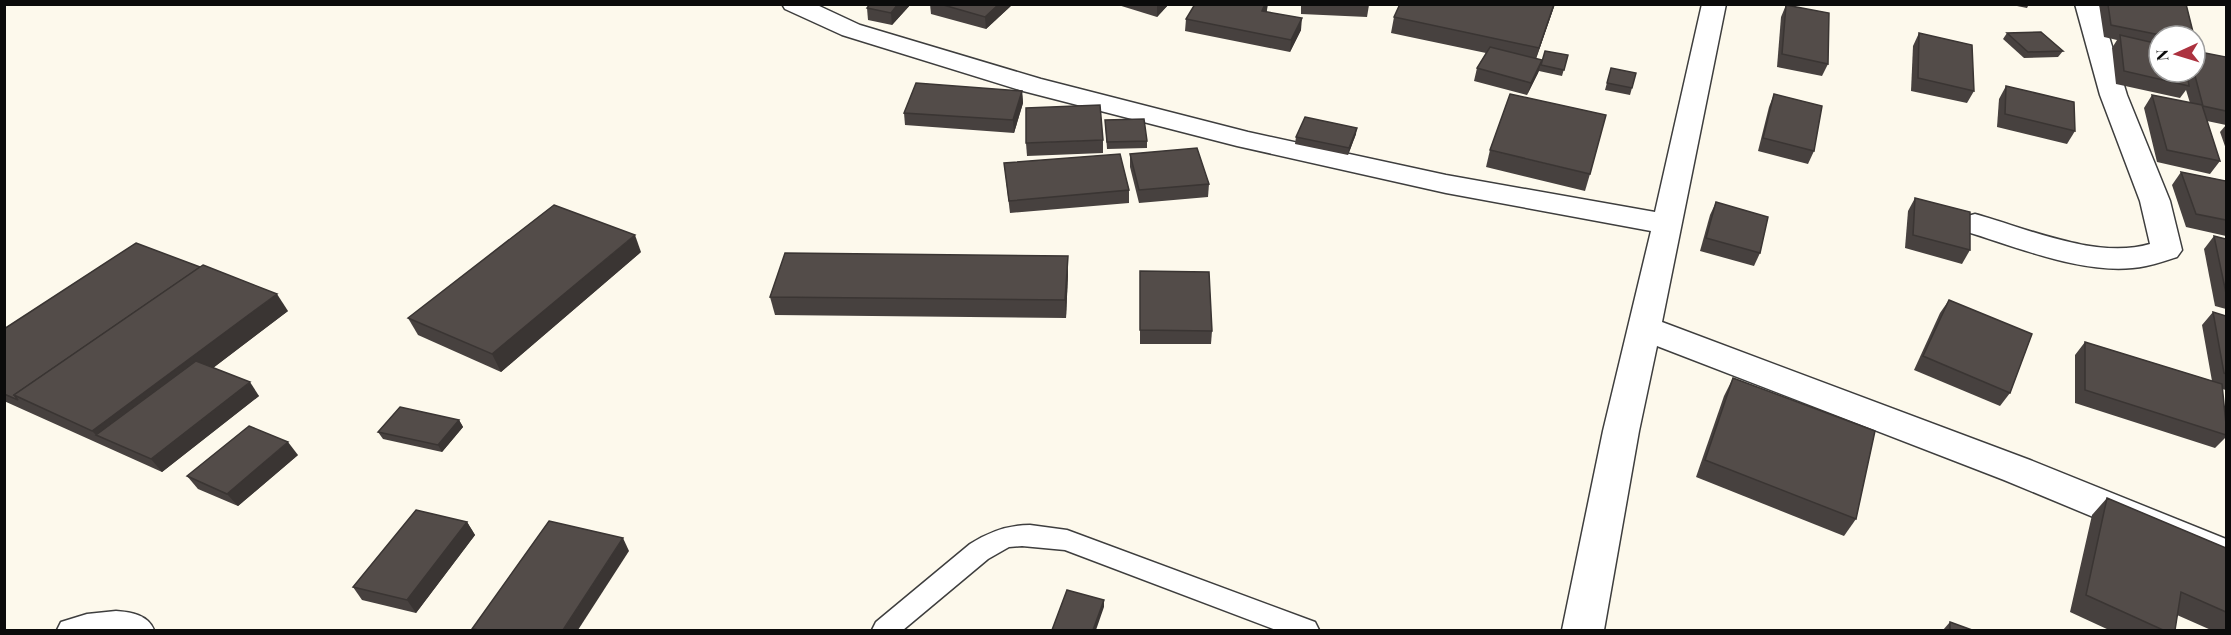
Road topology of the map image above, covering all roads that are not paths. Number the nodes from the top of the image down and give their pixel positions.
1 (794, 4) edge
2 (1714, 4) edge
3 (2087, 4) edge
4 (1668, 224) junction
5 (1975, 224) dead end
6 (1645, 328) junction
7 (2226, 556) edge
8 (70, 630) edge
9 (141, 630) edge
10 (885, 630) edge
11 (1306, 630) edge
12 (1583, 630) edge

1 - 4 street
2 - 4 street
3 - 5 street
4 - 6 street
6 - 7 street
6 - 12 street
8 - 9 lane
10 - 11 lane

